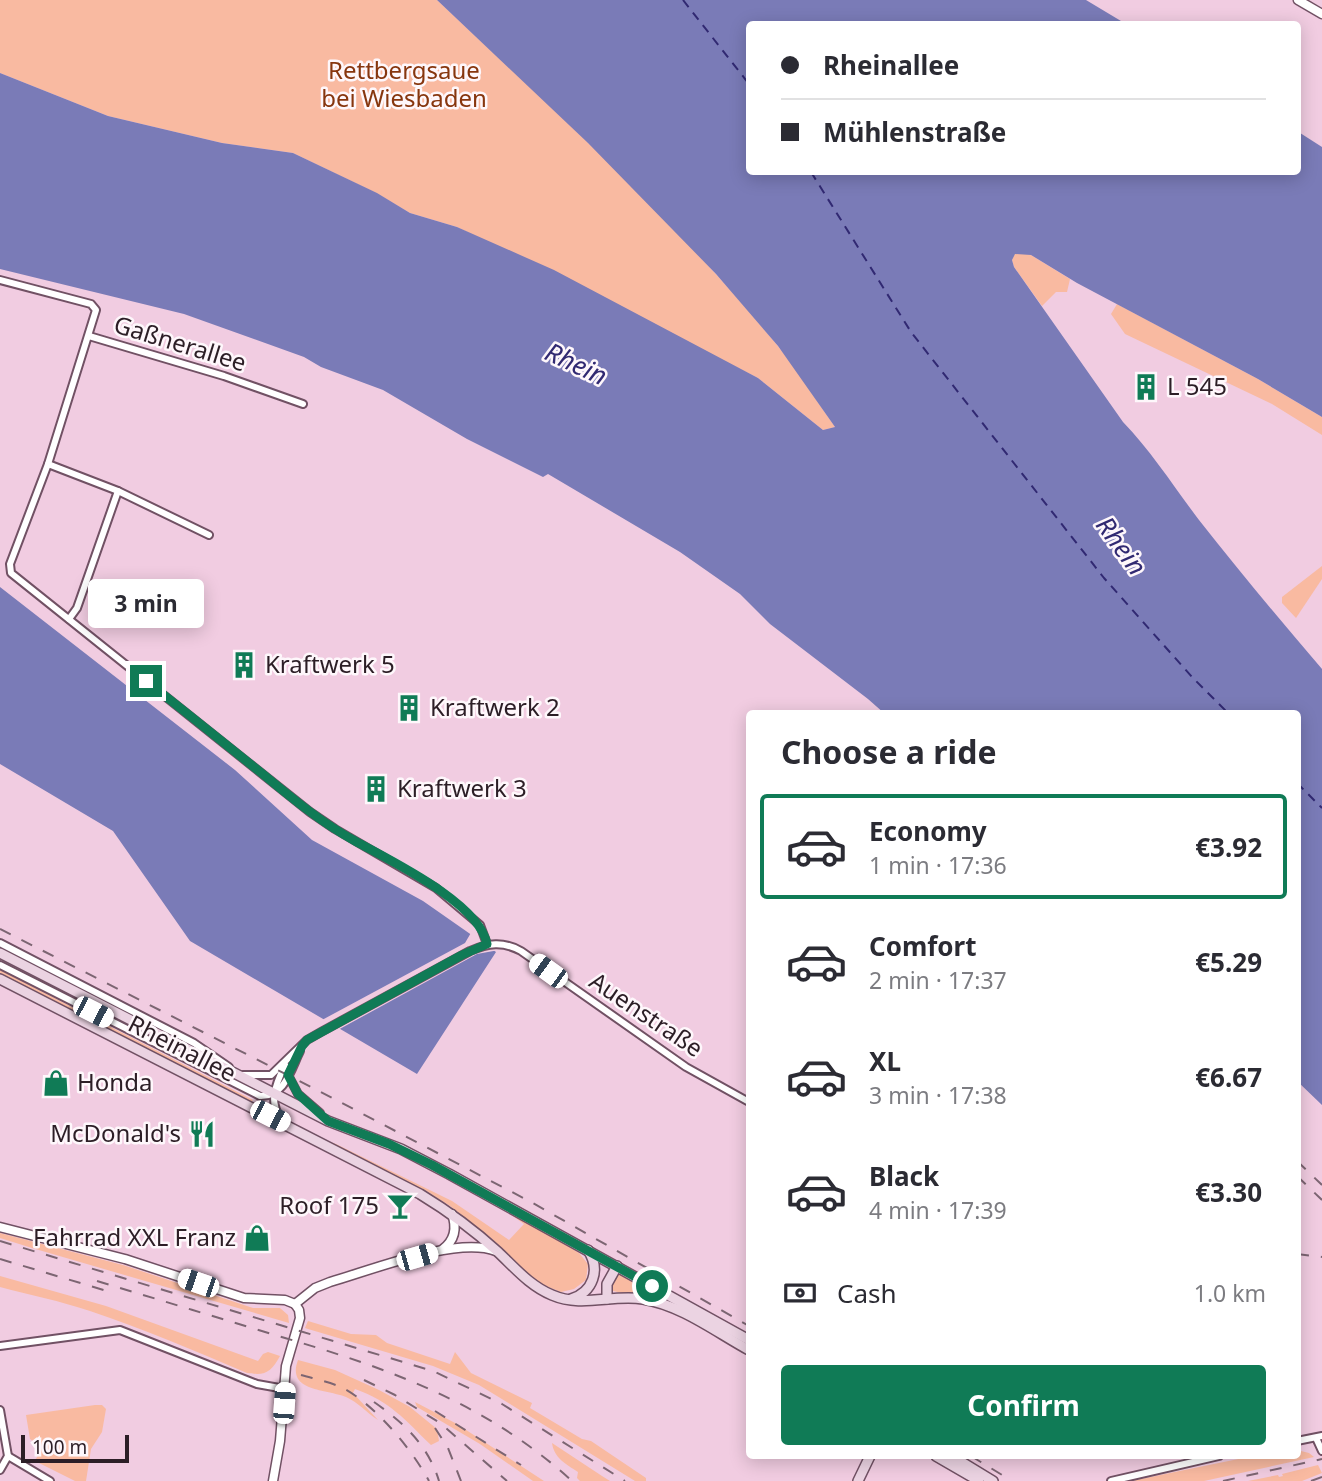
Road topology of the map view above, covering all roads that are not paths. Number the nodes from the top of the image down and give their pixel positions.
1 (1298, 0) edge
2 (1322, 14) edge
3 (0, 280) edge
4 (89, 336) junction
5 (303, 404) dead end
6 (48, 464) junction
7 (118, 491) junction
8 (209, 535) dead end
9 (69, 619) junction
10 (0, 944) edge
11 (487, 944) junction
12 (0, 953) edge
13 (0, 965) edge
14 (0, 979) edge
15 (302, 1046) junction
16 (287, 1060) junction
17 (238, 1075) junction
18 (288, 1075) junction
19 (275, 1093) junction
20 (746, 1100) edge
21 (328, 1121) junction
22 (287, 1125) junction
23 (452, 1214) junction
24 (0, 1227) edge
25 (440, 1250) junction
26 (588, 1250) junction
27 (498, 1252) junction
28 (617, 1266) junction
29 (565, 1300) junction
30 (607, 1300) junction
31 (295, 1304) junction
32 (746, 1338) edge
33 (0, 1346) edge
34 (746, 1348) edge
35 (285, 1389) junction
36 (0, 1410) edge
37 (1319, 1437) edge
38 (1301, 1440) edge
39 (1322, 1451) edge
40 (8, 1456) junction
41 (869, 1459) edge
42 (941, 1459) edge
43 (957, 1459) edge
44 (1206, 1459) edge
45 (0, 1470) edge
46 (50, 1481) edge
47 (273, 1481) edge
48 (858, 1481) edge
49 (979, 1481) edge
50 (993, 1481) edge
51 (1111, 1481) edge

1 - 2 street
3 - 4 street, Gaßnerallee
4 - 5 street, Gaßnerallee
4 - 6 street
6 - 7 street
6 - 9 street
7 - 8 street
7 - 9 street
9 - 11 street
10 - 17 street, Rheinallee
11 - 15 street
11 - 20 street, Auenstraße
12 - 17 main road, Rheinallee
13 - 19 street, Rheinallee
14 - 22 main road, Rheinallee
15 - 16 street
15 - 18 street
16 - 17 street
16 - 19 street
17 - 19 main road, Rheinallee
18 - 19 street
18 - 21 street
19 - 21 main road, Rheinallee
19 - 22 street
21 - 26 main road, Rheinallee
22 - 23 main road, Rheinallee
23 - 25 street
23 - 27 main road, Rheinallee
24 - 31 street
25 - 27 street
25 - 31 street
26 - 28 main road, Rheinallee
26 - 29 main road
27 - 29 main road, Rheinallee
28 - 30 main road
28 - 32 main road, Rheinallee
29 - 30 main road, Rheinallee
30 - 34 main road, Rheinallee
31 - 35 street
33 - 35 street
35 - 47 street
36 - 40 street
37 - 38 street
37 - 39 street
40 - 45 street
40 - 46 street
41 - 48 main road
42 - 49 main road
43 - 50 main road
44 - 51 street

